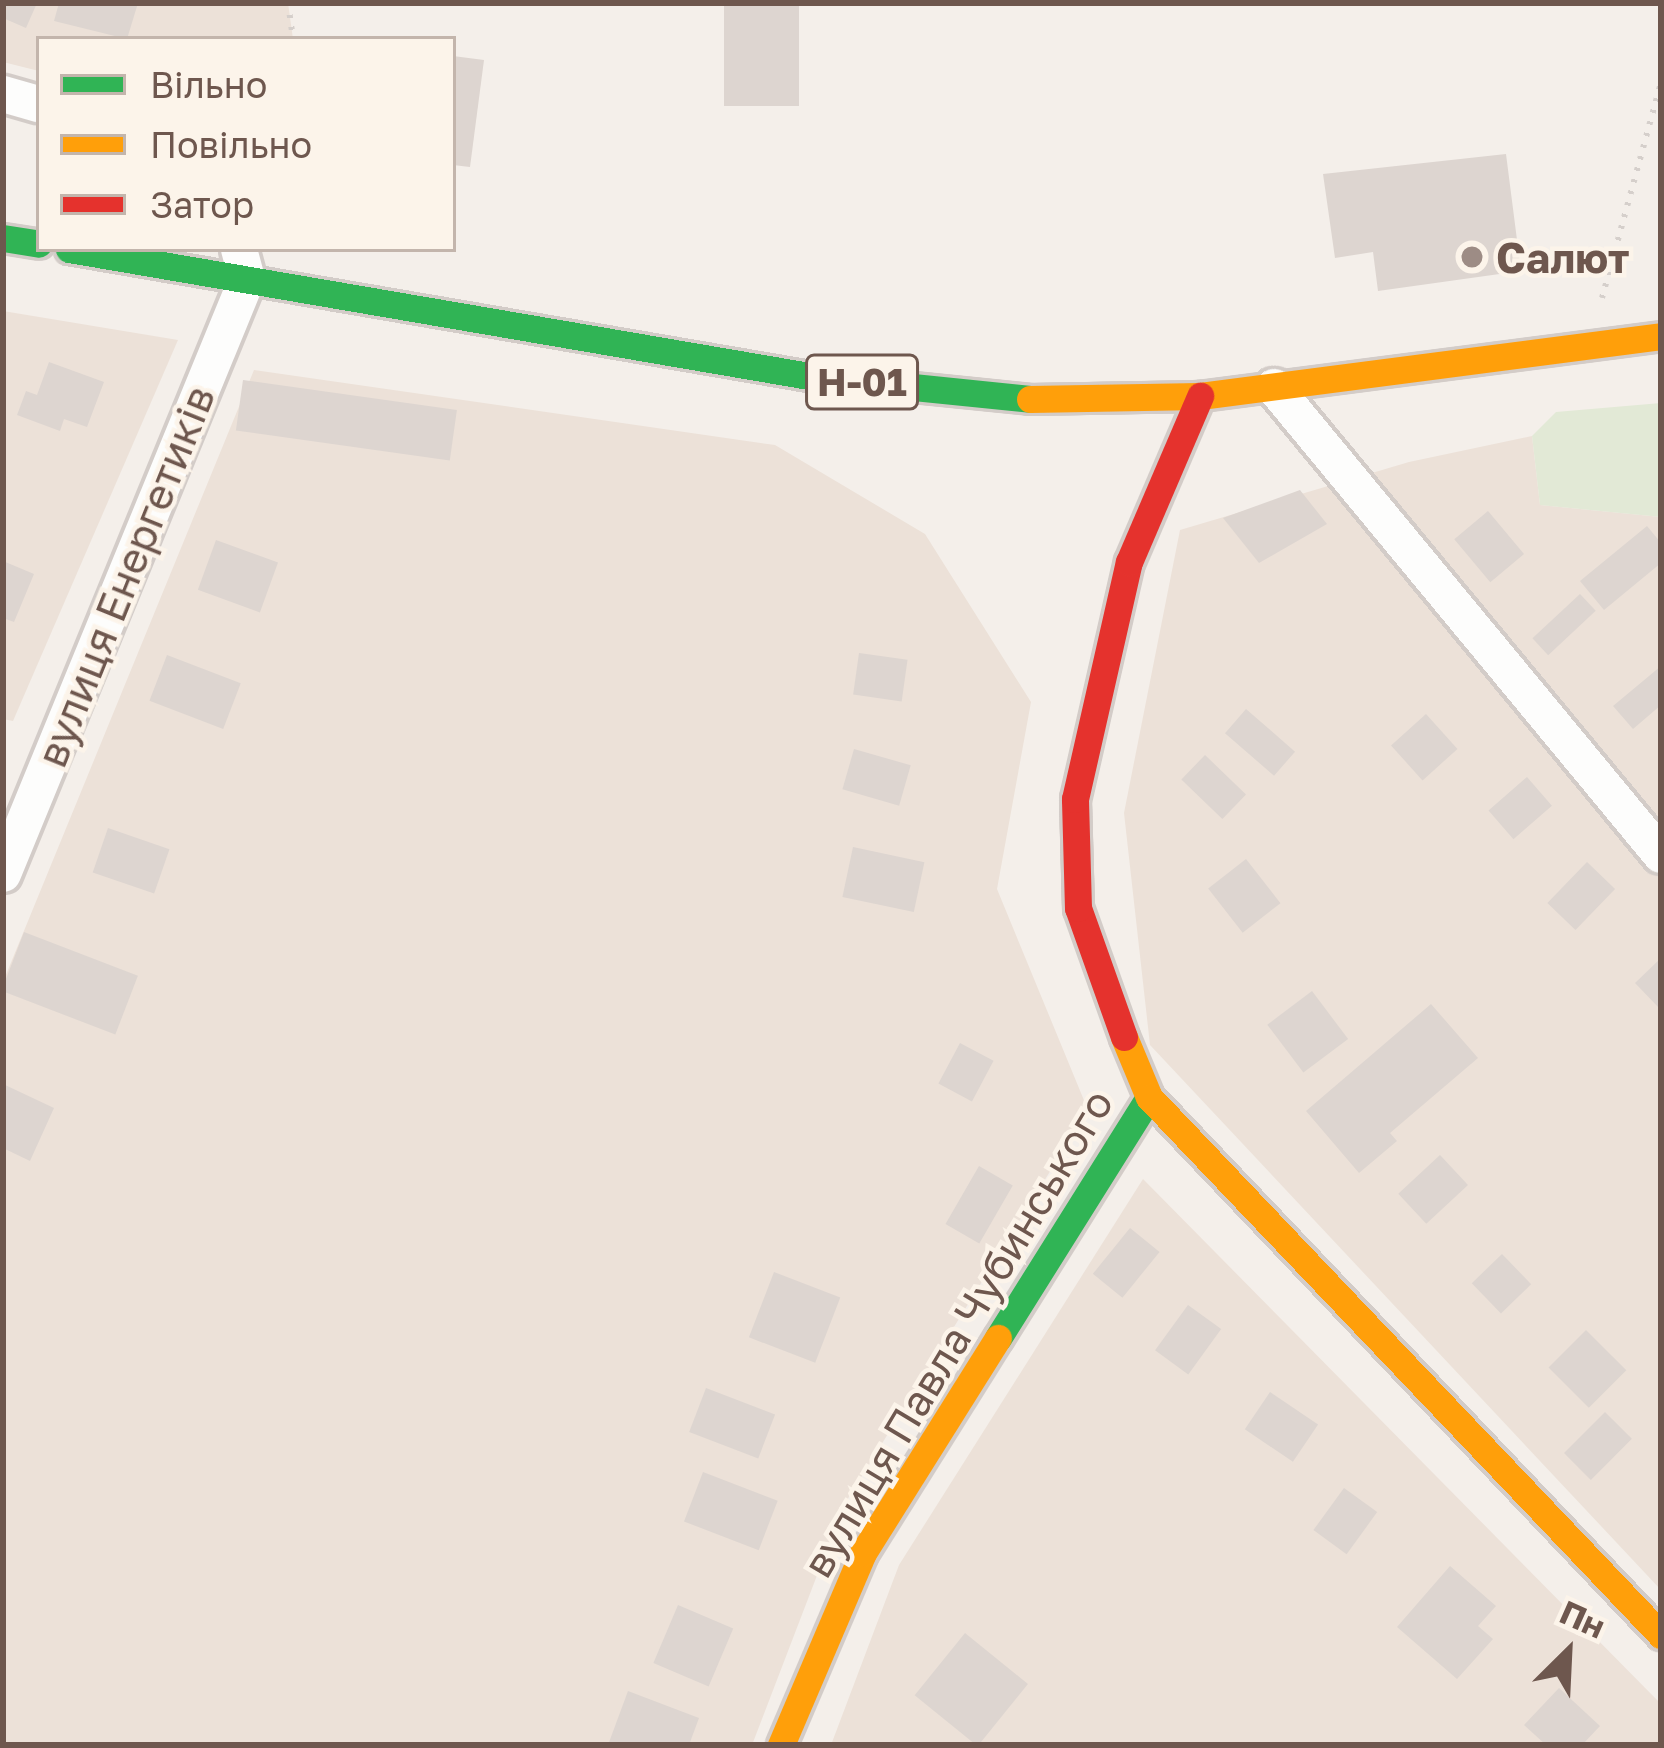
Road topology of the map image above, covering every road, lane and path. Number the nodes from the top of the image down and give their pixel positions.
1 (288, 3) edge
2 (293, 36) edge
3 (1661, 82) edge
4 (3, 94) edge
5 (36, 103) edge
6 (3, 238) edge
7 (36, 244) edge
8 (104, 252) edge
9 (243, 264) edge
10 (1661, 336) edge
11 (1590, 346) junction
12 (1274, 387) junction
13 (1200, 396) junction
14 (1661, 855) edge
15 (3, 874) edge
16 (1149, 1097) junction
17 (1661, 1635) edge
18 (781, 1745) edge

1 - 2 path
3 - 11 path
4 - 5 street
6 - 7 street
8 - 9 street, Н-01
9 - 13 street, Н-01
9 - 15 street, вулиця Енергетиків
10 - 11 street, Н-01
11 - 12 street, Н-01
12 - 13 street, Н-01
12 - 14 street
13 - 16 street
16 - 17 street
16 - 18 street, вулиця Павла Чубинського

